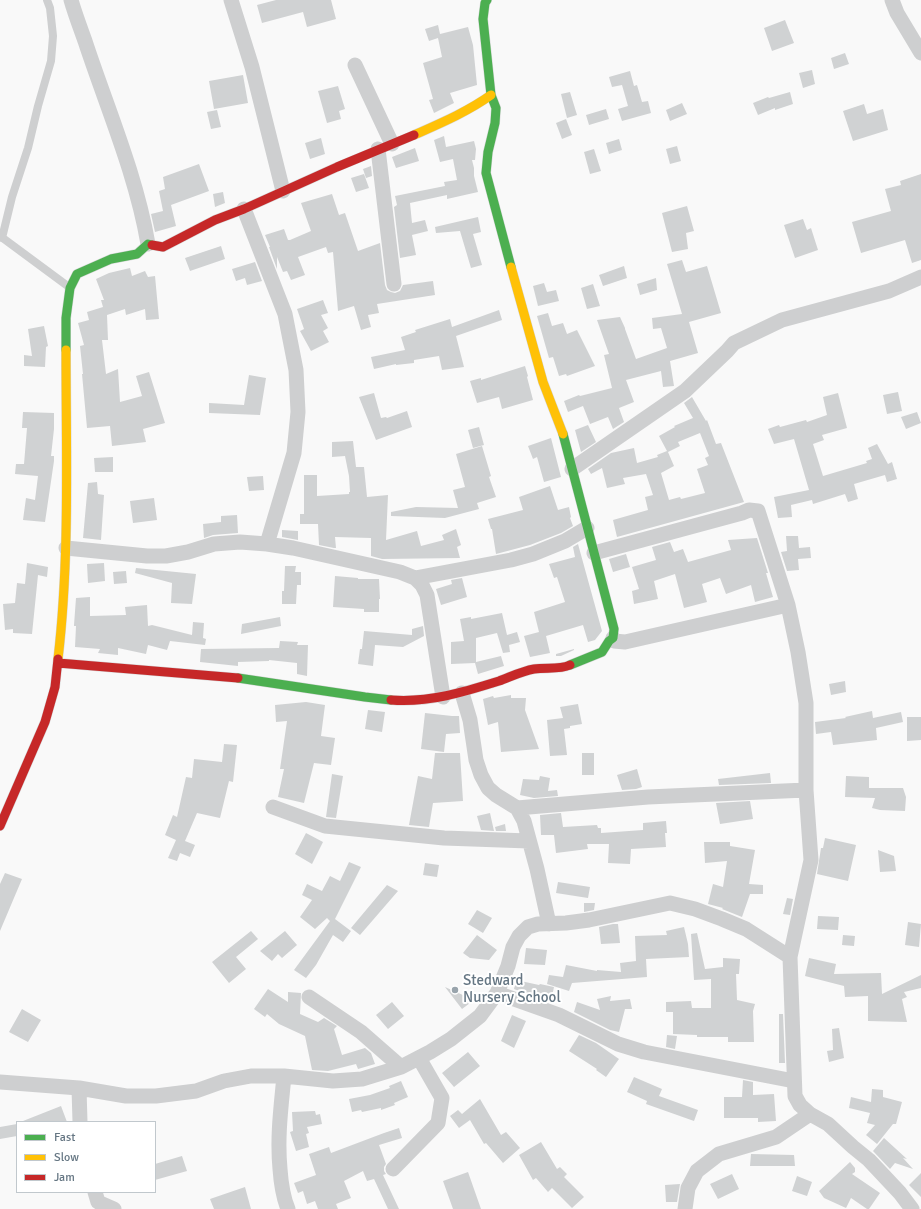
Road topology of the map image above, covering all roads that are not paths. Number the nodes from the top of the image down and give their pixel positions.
1 (47, 0) edge
2 (72, 0) edge
3 (230, 0) edge
4 (487, 0) edge
5 (892, 0) edge
6 (921, 53) edge
7 (355, 65) dead end
8 (491, 95) junction
9 (385, 147) junction
10 (283, 191) junction
11 (244, 209) junction
12 (1, 237) edge
13 (148, 244) junction
14 (921, 278) edge
15 (394, 284) dead end
16 (70, 288) junction
17 (572, 469) junction
18 (586, 528) junction
19 (266, 544) junction
20 (66, 548) junction
21 (594, 553) junction
22 (416, 578) junction
23 (788, 605) junction
24 (613, 638) junction
25 (58, 663) junction
26 (462, 693) junction
27 (443, 697) junction
28 (806, 790) junction
29 (273, 807) dead end
30 (517, 808) junction
31 (0, 826) edge
32 (529, 841) junction
33 (549, 924) junction
34 (790, 957) junction
35 (497, 992) junction
36 (309, 997) dead end
37 (419, 1058) junction
38 (401, 1067) junction
39 (284, 1076) junction
40 (794, 1080) junction
41 (0, 1082) edge
42 (79, 1088) junction
43 (810, 1114) junction
44 (80, 1121) edge
45 (392, 1169) dead end
46 (95, 1193) edge
47 (114, 1209) edge
48 (288, 1209) edge
49 (685, 1209) edge
50 (912, 1209) edge

1 - 12 lane
2 - 13 street
3 - 10 street
4 - 8 street
5 - 6 street
7 - 9 street
8 - 9 street
8 - 17 street
9 - 10 street
9 - 15 street
10 - 11 street
11 - 13 street
11 - 19 street
12 - 16 lane
13 - 16 street
14 - 17 street
16 - 20 street
17 - 18 street
18 - 21 street
18 - 22 street
19 - 20 street
19 - 22 street
20 - 25 street
21 - 23 street
21 - 24 street
22 - 27 street
23 - 24 street
23 - 28 street
24 - 26 street
25 - 27 street
25 - 31 street
26 - 27 street
26 - 30 street
28 - 30 street
28 - 34 street
29 - 32 street
30 - 32 street
32 - 33 street
33 - 34 street
33 - 35 street
34 - 40 street
35 - 37 street
35 - 40 street
36 - 38 street
37 - 38 street
37 - 45 street
38 - 39 street
39 - 42 street
39 - 48 street
40 - 43 street
41 - 42 street
42 - 44 street
43 - 49 street
43 - 50 street
46 - 47 street

